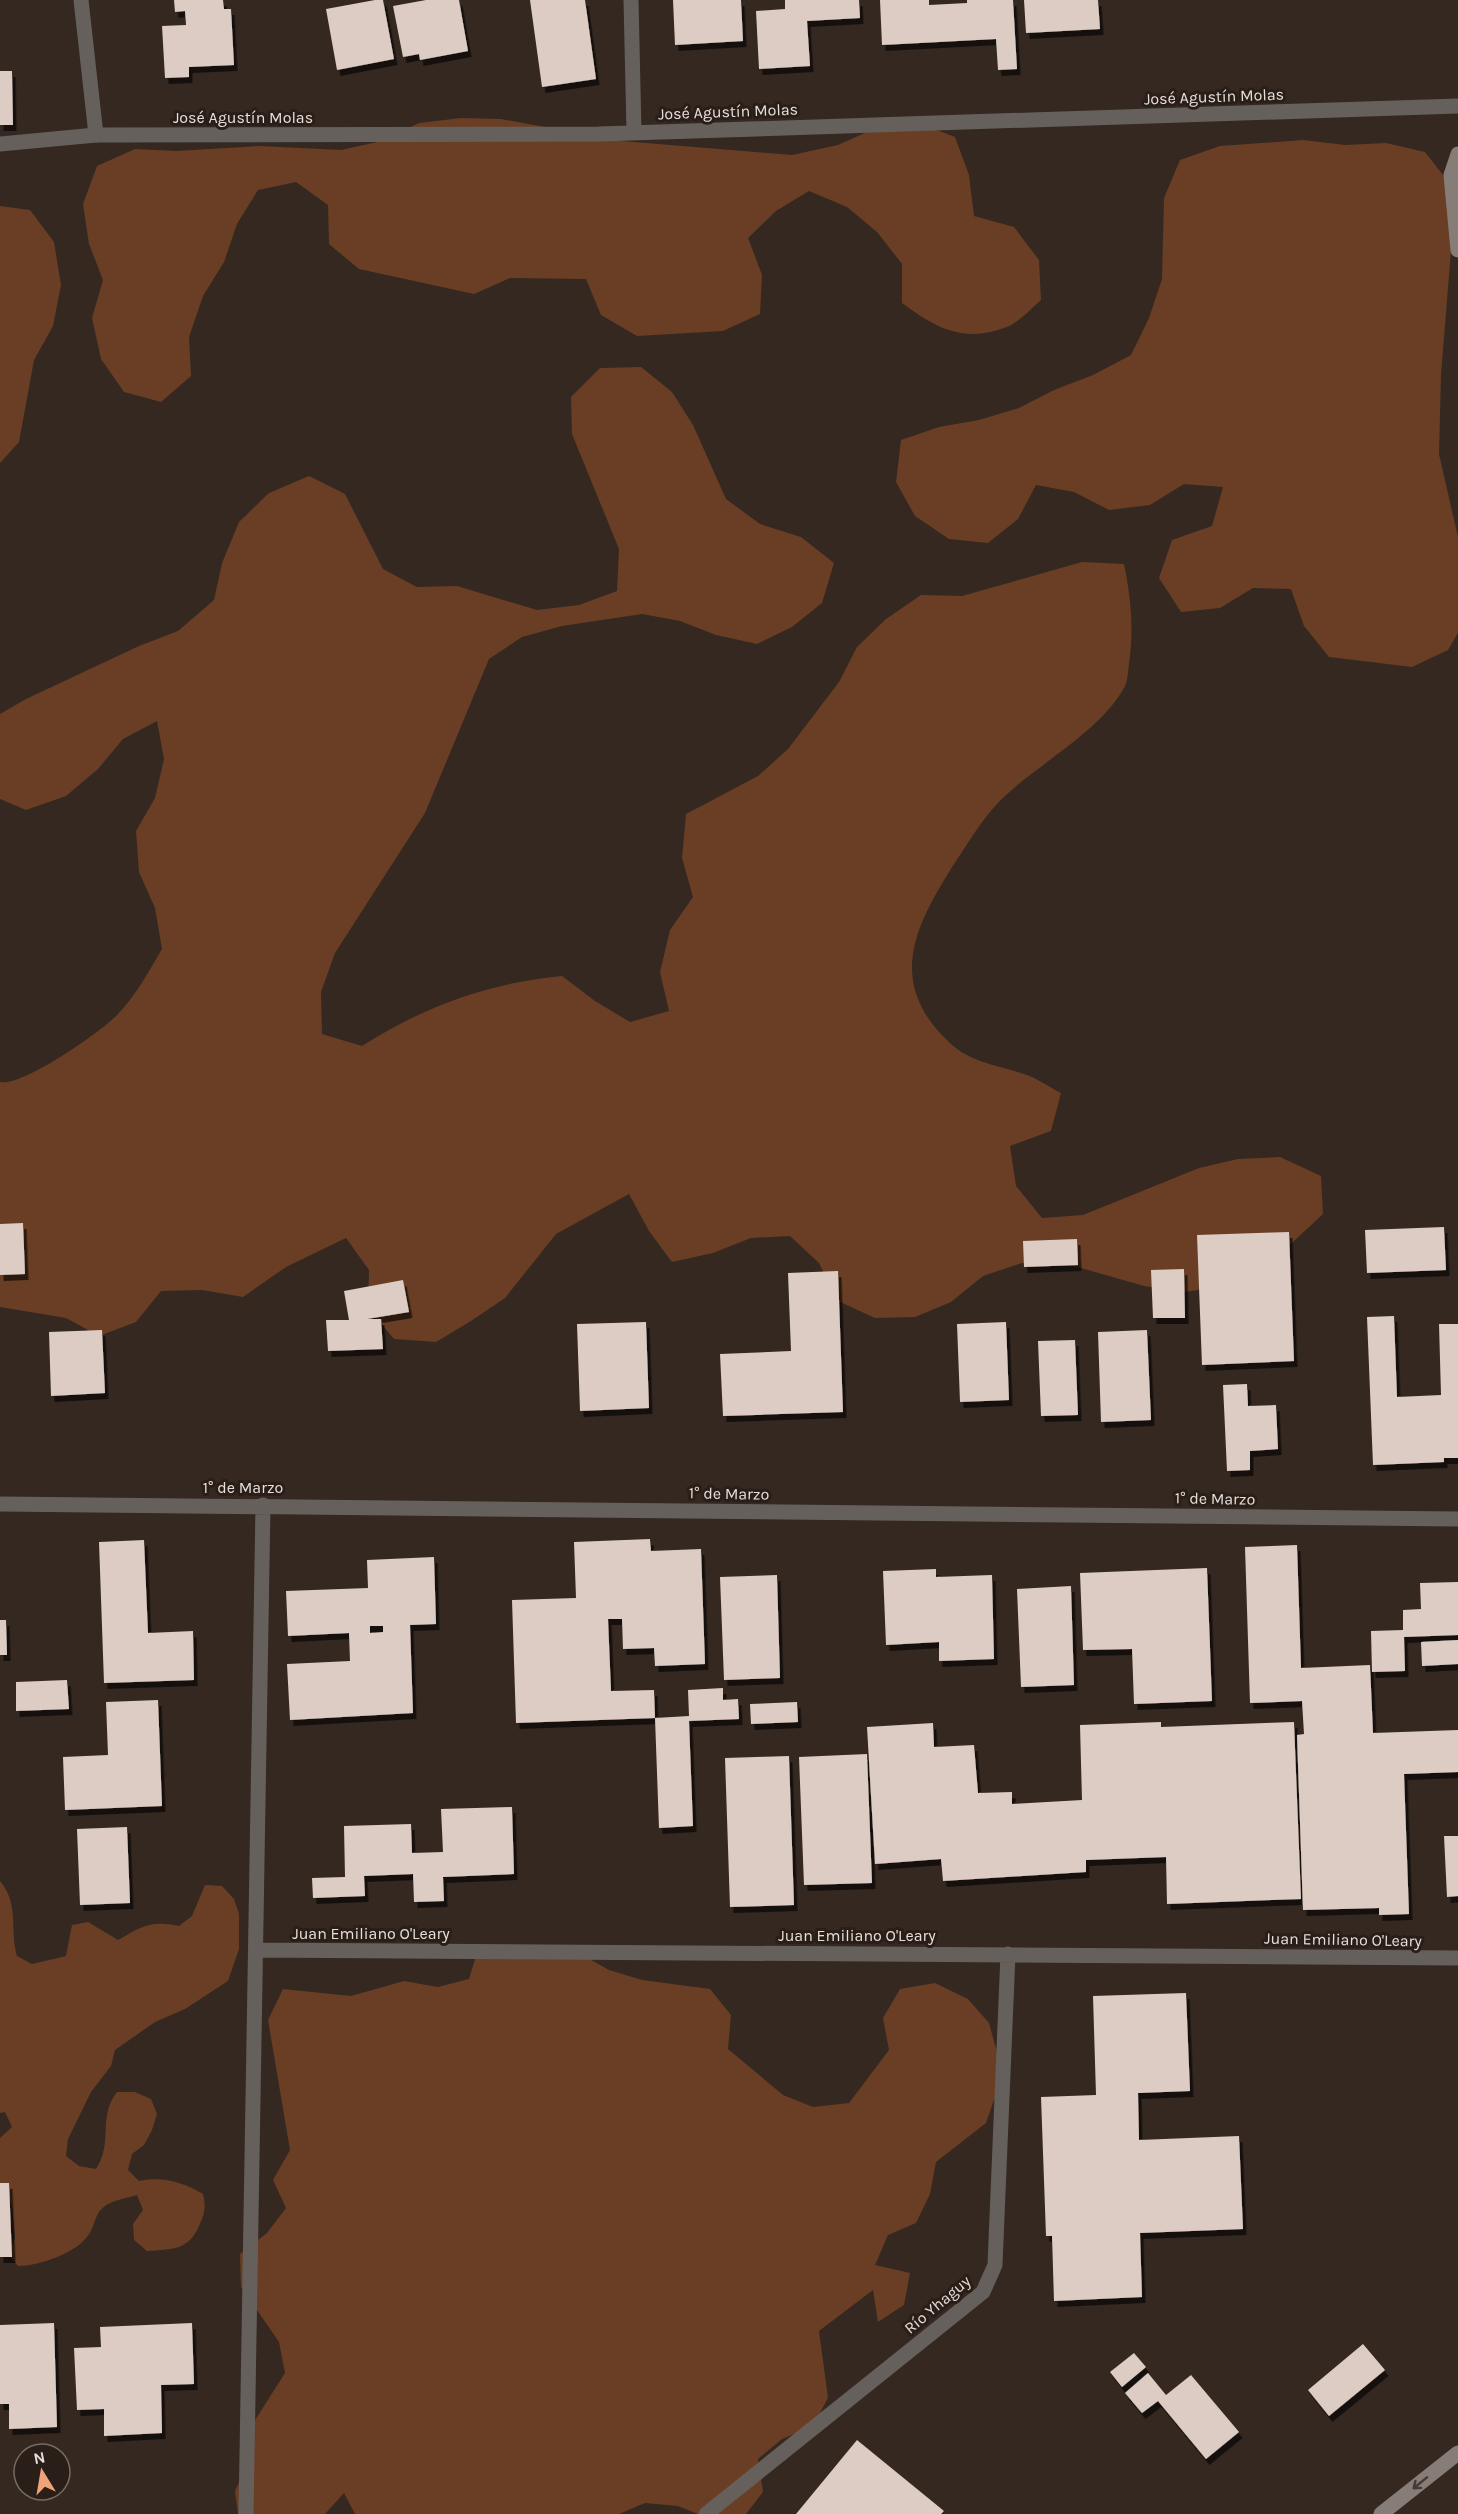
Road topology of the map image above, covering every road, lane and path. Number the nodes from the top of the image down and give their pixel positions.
1 (81, 0) edge
2 (631, 0) edge
3 (1458, 106) edge
4 (634, 132) junction
5 (96, 135) junction
6 (0, 144) edge
7 (1458, 154) edge
8 (1458, 250) edge
9 (0, 1504) edge
10 (264, 1506) junction
11 (1458, 1519) edge
12 (256, 1950) junction
13 (1008, 1954) junction
14 (1458, 1958) edge
15 (1458, 2453) edge
16 (246, 2514) edge
17 (706, 2514) edge
18 (1381, 2514) edge

1 - 5 street
2 - 4 street
3 - 4 street, José Agustín Molas
4 - 5 street, José Agustín Molas
5 - 6 street, José Agustín Molas
7 - 8 street
9 - 10 street, 1° de Marzo
10 - 11 street, 1° de Marzo
10 - 12 street
12 - 13 street, Juan Emiliano O'Leary
12 - 16 street
13 - 14 street, Juan Emiliano O'Leary
13 - 17 street, Río Yhaguy
15 -> 18 street

